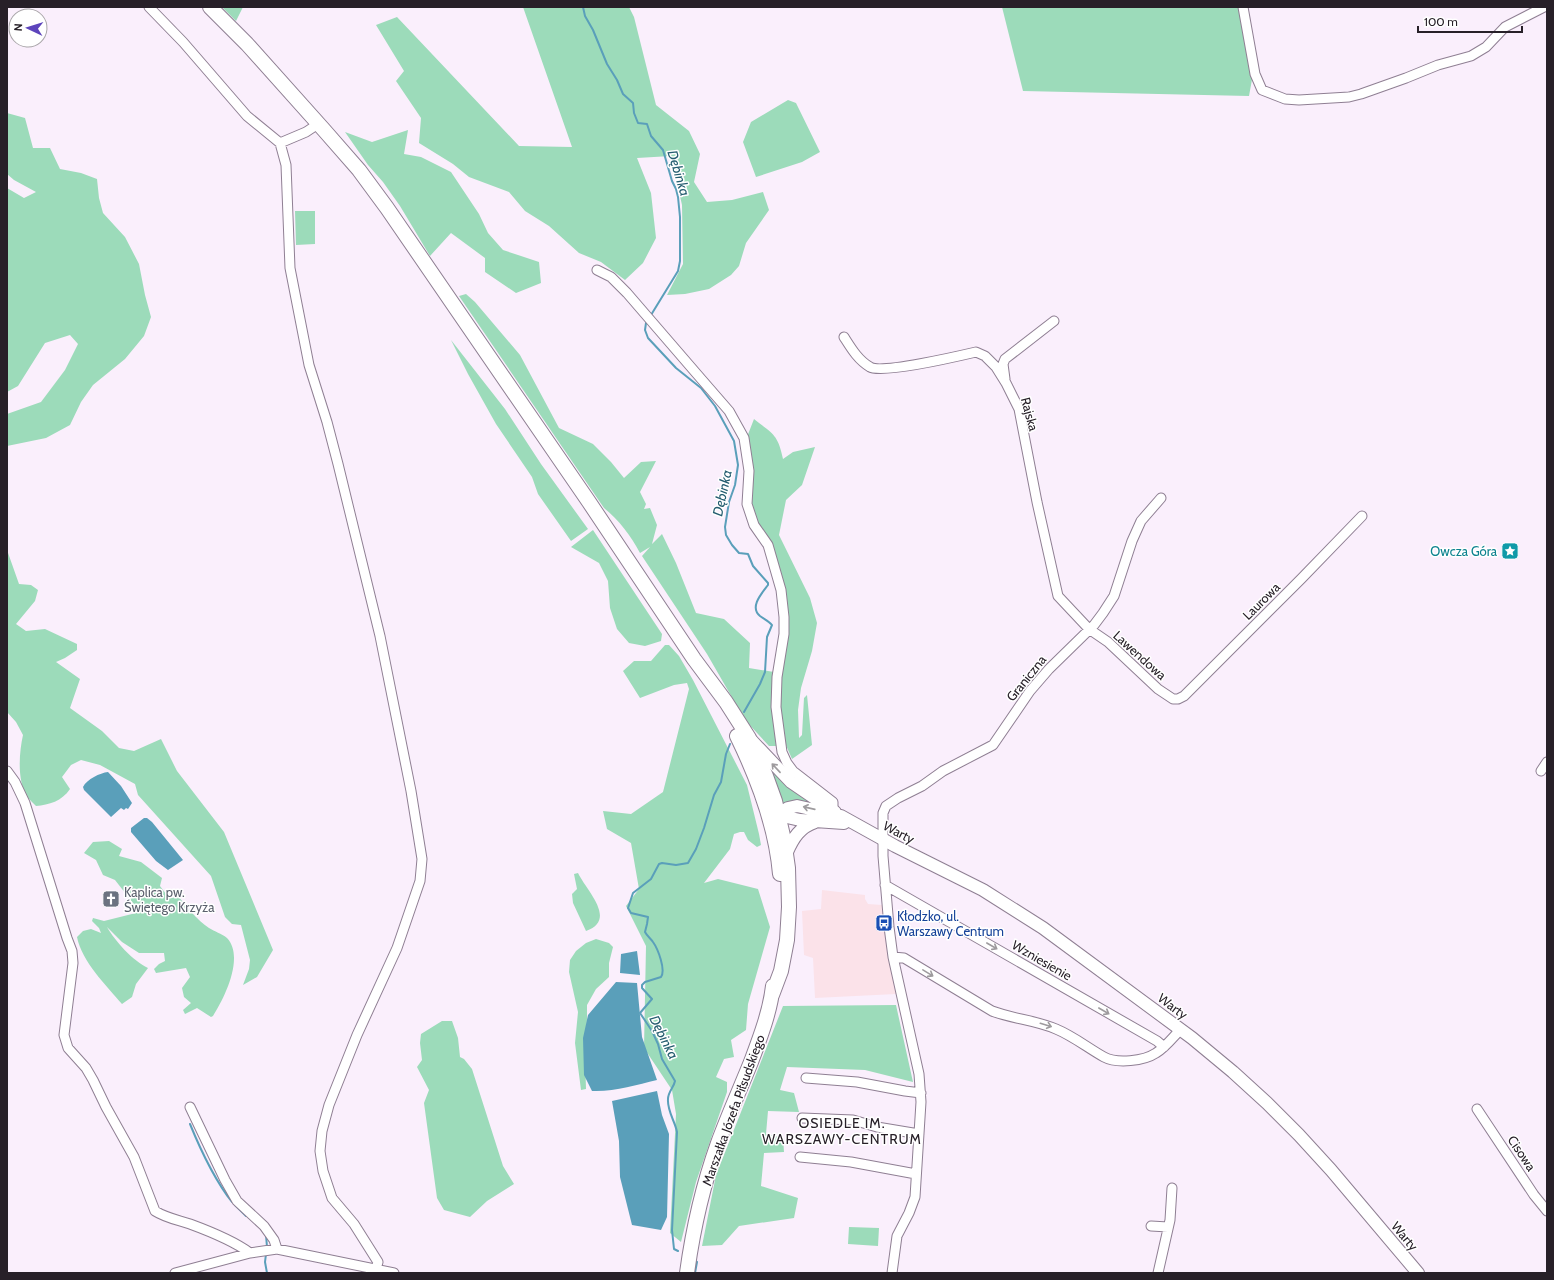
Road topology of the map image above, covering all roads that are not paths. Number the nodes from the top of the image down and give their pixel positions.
1 (149, 7) edge
2 (210, 7) edge
3 (1243, 7) edge
4 (1544, 7) edge
5 (318, 124) junction
6 (280, 143) junction
7 (597, 270) dead end
8 (1054, 321) dead end
9 (844, 337) dead end
10 (1006, 383) junction
11 (1161, 498) dead end
12 (1362, 516) dead end
13 (1089, 629) junction
14 (1173, 699) joint
15 (733, 720) junction
16 (749, 738) junction
17 (1547, 762) edge
18 (7, 771) edge
19 (1541, 771) dead end
20 (837, 813) junction
21 (774, 816) junction
22 (816, 822) junction
23 (860, 827) junction
24 (883, 839) junction
25 (787, 852) junction
26 (885, 885) junction
27 (893, 957) junction
28 (781, 959) junction
29 (1181, 1030) junction
30 (1164, 1047) junction
31 (806, 1078) dead end
32 (921, 1093) junction
33 (190, 1107) dead end
34 (1477, 1109) dead end
35 (802, 1118) dead end
36 (919, 1134) junction
37 (800, 1157) dead end
38 (916, 1174) junction
39 (1172, 1188) dead end
40 (1547, 1211) edge
41 (1169, 1224) junction
42 (1151, 1226) dead end
43 (277, 1249) junction
44 (250, 1254) junction
45 (376, 1269) junction
46 (175, 1273) edge
47 (394, 1273) edge
48 (687, 1273) edge
49 (892, 1273) edge
50 (1158, 1273) edge
51 (1418, 1273) edge

1 - 6 street
2 - 5 highway
3 - 4 street
5 - 6 street
5 - 15 highway
6 - 45 street
7 - 20 street
8 - 10 street
9 - 10 street, Rajska
10 - 13 street, Rajska
11 - 13 street, Graniczna
12 - 14 street, Laurowa
13 - 14 street, Lawendowa
13 - 24 street, Graniczna
15 - 16 highway
15 - 21 highway
20 -> 16 main road
16 - 21 highway
17 - 19 street
18 - 44 street
20 -> 21 main road, Warty
20 - 23 main road, Warty
21 - 22 main road, Warty
21 - 25 highway
21 - 28 highway
22 - 23 main road, Warty
22 - 25 main road
23 - 24 main road, Warty
24 - 26 street
24 - 29 main road, Warty
25 - 28 highway
26 - 27 street
26 -> 30 street, Wzniesienie
27 -> 30 street
27 - 32 street
28 - 48 highway, Marszałka Józefa Piłsudskiego
29 - 30 street
29 - 51 main road, Warty
31 - 32 street
32 - 36 street
33 - 43 street
34 - 40 street, Cisowa
35 - 36 street
36 - 38 street
37 - 38 street
38 - 49 street
39 - 41 street
41 - 42 street
41 - 50 street
43 - 44 street
43 - 45 street
44 - 46 street
45 - 47 street

